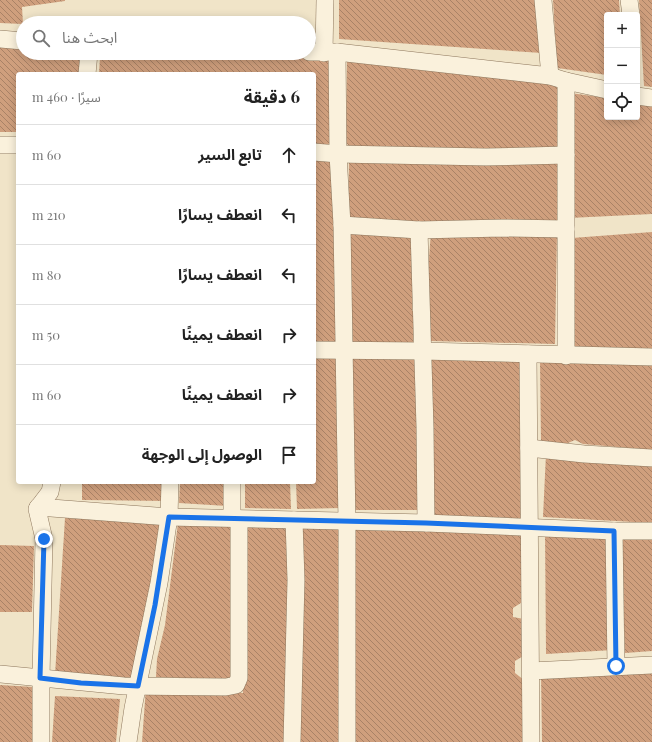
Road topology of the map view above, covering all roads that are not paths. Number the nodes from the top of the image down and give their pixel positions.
1 (325, 0) edge
2 (543, 0) edge
3 (629, 0) edge
4 (631, 12) edge
5 (0, 39) edge
6 (16, 40) edge
7 (323, 52) edge
8 (88, 60) edge
9 (86, 72) edge
10 (550, 76) junction
11 (566, 81) junction
12 (604, 89) edge
13 (640, 96) edge
14 (652, 98) edge
15 (0, 144) edge
16 (16, 145) edge
17 (316, 152) edge
18 (338, 154) junction
19 (566, 155) junction
20 (342, 225) junction
21 (566, 229) junction
22 (419, 230) junction
23 (316, 350) edge
24 (344, 351) junction
25 (423, 351) junction
26 (528, 354) junction
27 (566, 356) junction
28 (652, 357) edge
29 (529, 448) junction
30 (652, 458) edge
31 (52, 484) edge
32 (170, 484) edge
33 (232, 484) edge
34 (38, 506) junction
35 (169, 517) junction
36 (236, 519) junction
37 (294, 520) junction
38 (347, 522) junction
39 (426, 523) junction
40 (530, 527) junction
41 (614, 531) junction
42 (652, 531) edge
43 (652, 665) edge
44 (616, 666) junction
45 (532, 671) junction
46 (0, 674) edge
47 (40, 678) junction
48 (138, 686) junction
49 (41, 742) edge
50 (128, 742) edge
51 (292, 742) edge
52 (347, 742) edge
53 (531, 742) edge

1 - 7 street
2 - 10 street
3 - 4 street
5 - 6 street
7 - 10 street
7 - 18 street
8 - 9 street
10 - 11 street
11 - 12 street
11 - 19 street
13 - 14 street
15 - 16 street
17 - 18 street
18 - 19 street
18 - 20 street
19 - 21 street
20 - 22 street
20 - 24 street
21 - 22 street
21 - 27 street
22 - 25 street
23 - 24 street
24 - 25 street
24 - 38 street
25 - 26 street
25 - 39 street
26 - 27 street
26 - 29 street
27 - 28 street
29 - 30 street
29 - 40 street
31 - 34 street
32 - 35 street
33 - 36 street
34 - 35 street
34 - 47 street
35 - 36 street
35 - 48 street
36 - 37 street
36 - 48 street
37 - 38 street
37 - 51 street
38 - 39 street
38 - 52 street
39 - 40 street
40 - 41 street
40 - 45 street
41 - 42 street
41 - 44 street
43 - 44 street
44 - 45 street
45 - 53 street
46 - 47 street
47 - 48 street
47 - 49 street
48 - 50 street

